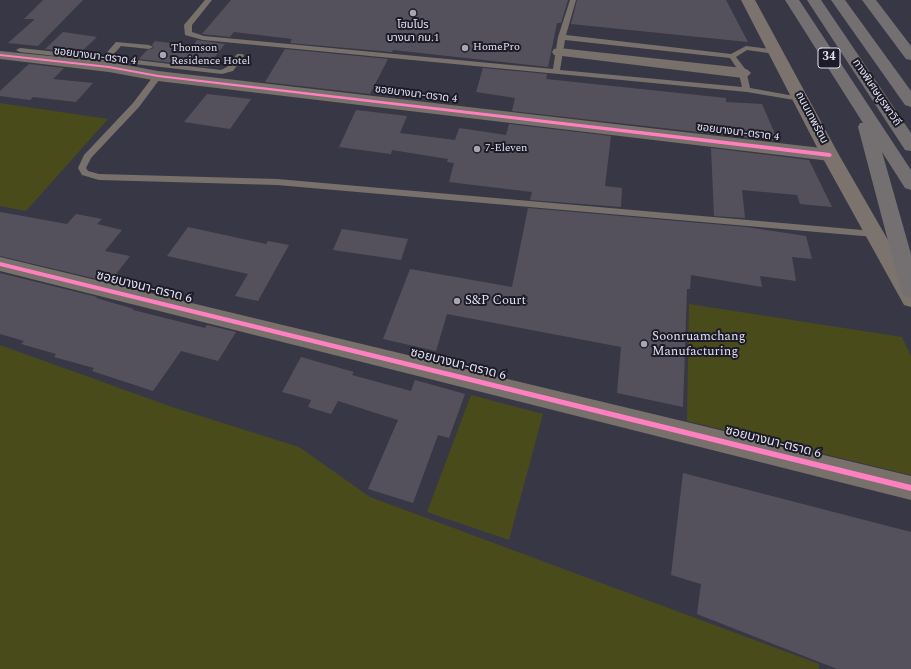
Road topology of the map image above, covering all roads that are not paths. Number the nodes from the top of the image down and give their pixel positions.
1 (209, 0) edge
2 (573, 0) edge
3 (748, 0) edge
4 (792, 0) edge
5 (814, 0) edge
6 (838, 0) edge
7 (869, 0) edge
8 (562, 36) junction
9 (20, 50) dead end
10 (559, 52) junction
11 (775, 52) junction
12 (0, 55) edge
13 (240, 56) dead end
14 (732, 56) junction
15 (911, 56) edge
16 (140, 57) junction
17 (110, 62) junction
18 (556, 71) junction
19 (743, 73) junction
20 (158, 76) junction
21 (747, 90) junction
22 (800, 99) junction
23 (911, 102) edge
24 (861, 107) junction
25 (911, 146) edge
26 (830, 155) junction
27 (911, 184) edge
28 (874, 234) junction
29 (0, 264) edge
30 (911, 290) edge
31 (911, 299) edge
32 (911, 488) edge

1 - 18 lane
2 - 8 lane
3 - 11 main road, ถนนเทพรัตน
4 - 24 highway, 34
5 - 25 highway, ทางพิเศษบูรพาวิถี
6 - 23 highway, ทางพิเศษบูรพาวิถี
7 - 15 highway
8 - 10 lane
8 - 14 lane
9 - 17 lane
10 - 18 lane
10 - 19 street
11 - 14 lane
11 - 22 main road, ถนนเทพรัตน
12 - 17 street, ซอยบางนา-ตราด 4
13 - 16 lane
14 - 19 lane
16 - 17 lane
16 - 17 lane
17 - 20 street, ซอยบางนา-ตราด 4
18 - 21 lane
19 - 21 lane
20 - 26 street, ซอยบางนา-ตราด 4
20 - 28 lane
21 - 22 lane
22 - 26 main road, ถนนเทพรัตน
24 - 27 highway, 34
24 - 30 highway
26 - 28 main road, ถนนเทพรัตน
28 - 31 main road, ถนนเทพรัตน
29 - 32 street, ซอยบางนา-ตราด 6

